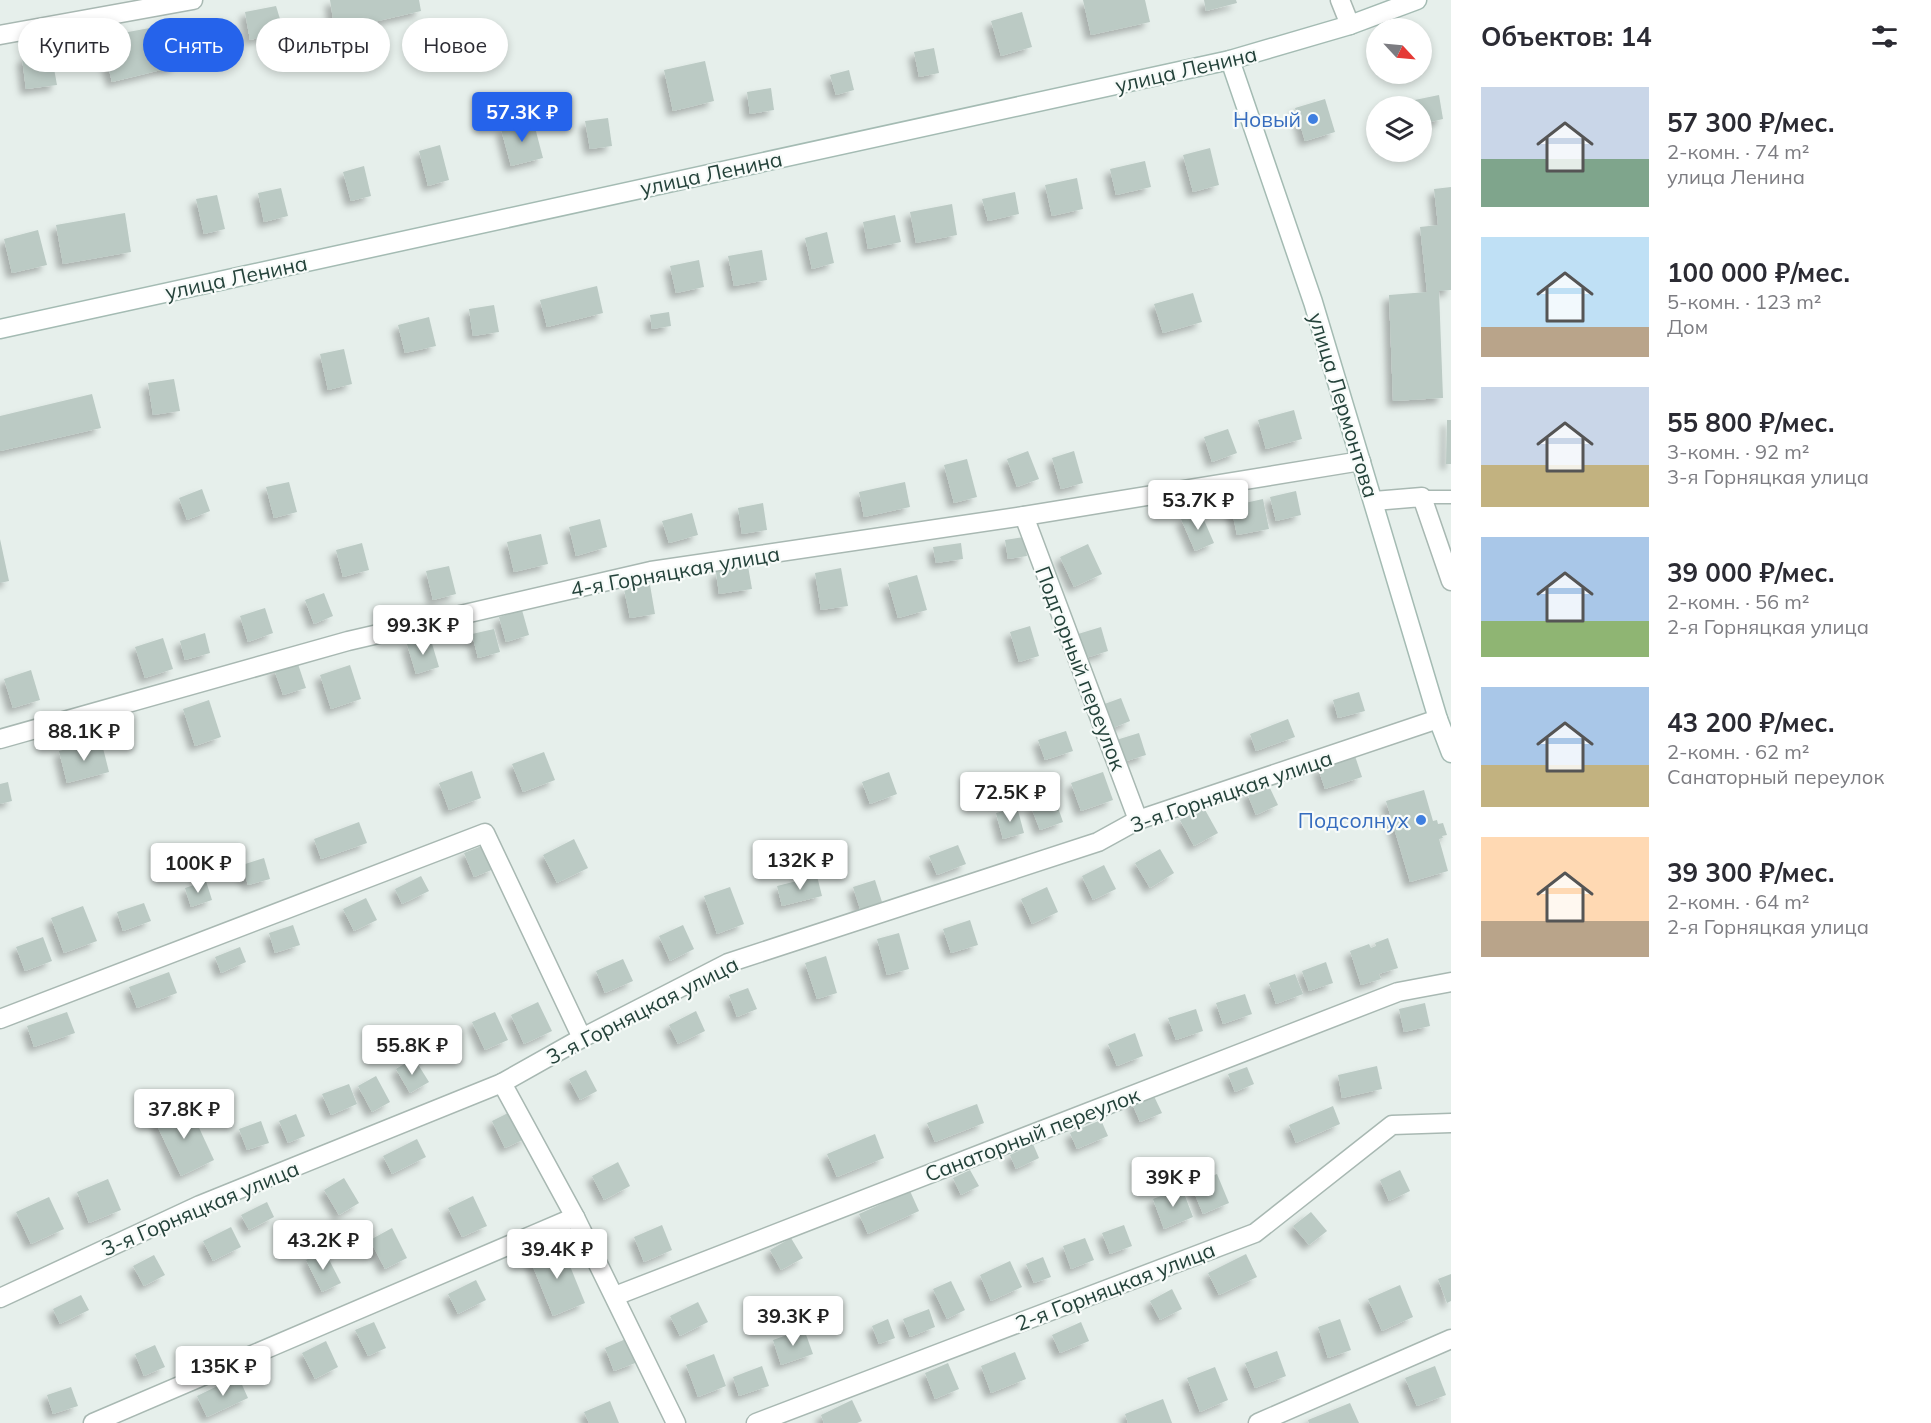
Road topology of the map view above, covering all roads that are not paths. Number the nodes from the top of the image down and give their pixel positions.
1 (193, 0) edge
2 (1340, 0) edge
3 (1417, 0) edge
4 (1350, 26) junction
5 (0, 35) edge
6 (1230, 60) junction
7 (0, 329) edge
8 (1361, 461) junction
9 (1451, 496) edge
10 (1422, 497) junction
11 (1374, 501) junction
12 (1024, 516) junction
13 (1451, 581) edge
14 (1438, 719) junction
15 (0, 739) edge
16 (1451, 753) edge
17 (1138, 820) junction
18 (1451, 981) edge
19 (0, 1019) edge
20 (582, 1038) junction
21 (502, 1083) junction
22 (1451, 1123) edge
23 (575, 1217) junction
24 (615, 1296) junction
25 (0, 1298) edge
26 (1451, 1339) edge
27 (93, 1423) edge
28 (676, 1423) edge
29 (756, 1423) edge
30 (1258, 1423) edge

1 - 5 street
2 - 4 street
3 - 4 street, улица Ленина
4 - 6 street, улица Ленина
6 - 7 street, улица Ленина
6 - 8 street, улица Лермонтова
8 - 11 street, улица Лермонтова
8 - 12 street, 4-я Горняцкая улица
9 - 10 lane
10 - 11 street
10 - 13 street
11 - 14 street, улица Лермонтова
12 - 15 street, 4-я Горняцкая улица
12 - 17 street, Подгорный переулок
14 - 16 street, улица Лермонтова
14 - 17 street, 3-я Горняцкая улица
17 - 20 street, 3-я Горняцкая улица
18 - 24 street, Санаторный переулок
19 - 20 street
20 - 21 street, 3-я Горняцкая улица
21 - 23 street
21 - 25 street, 3-я Горняцкая улица
22 - 29 street, 2-я Горняцкая улица
23 - 24 street
23 - 27 street
24 - 28 street
26 - 30 street

